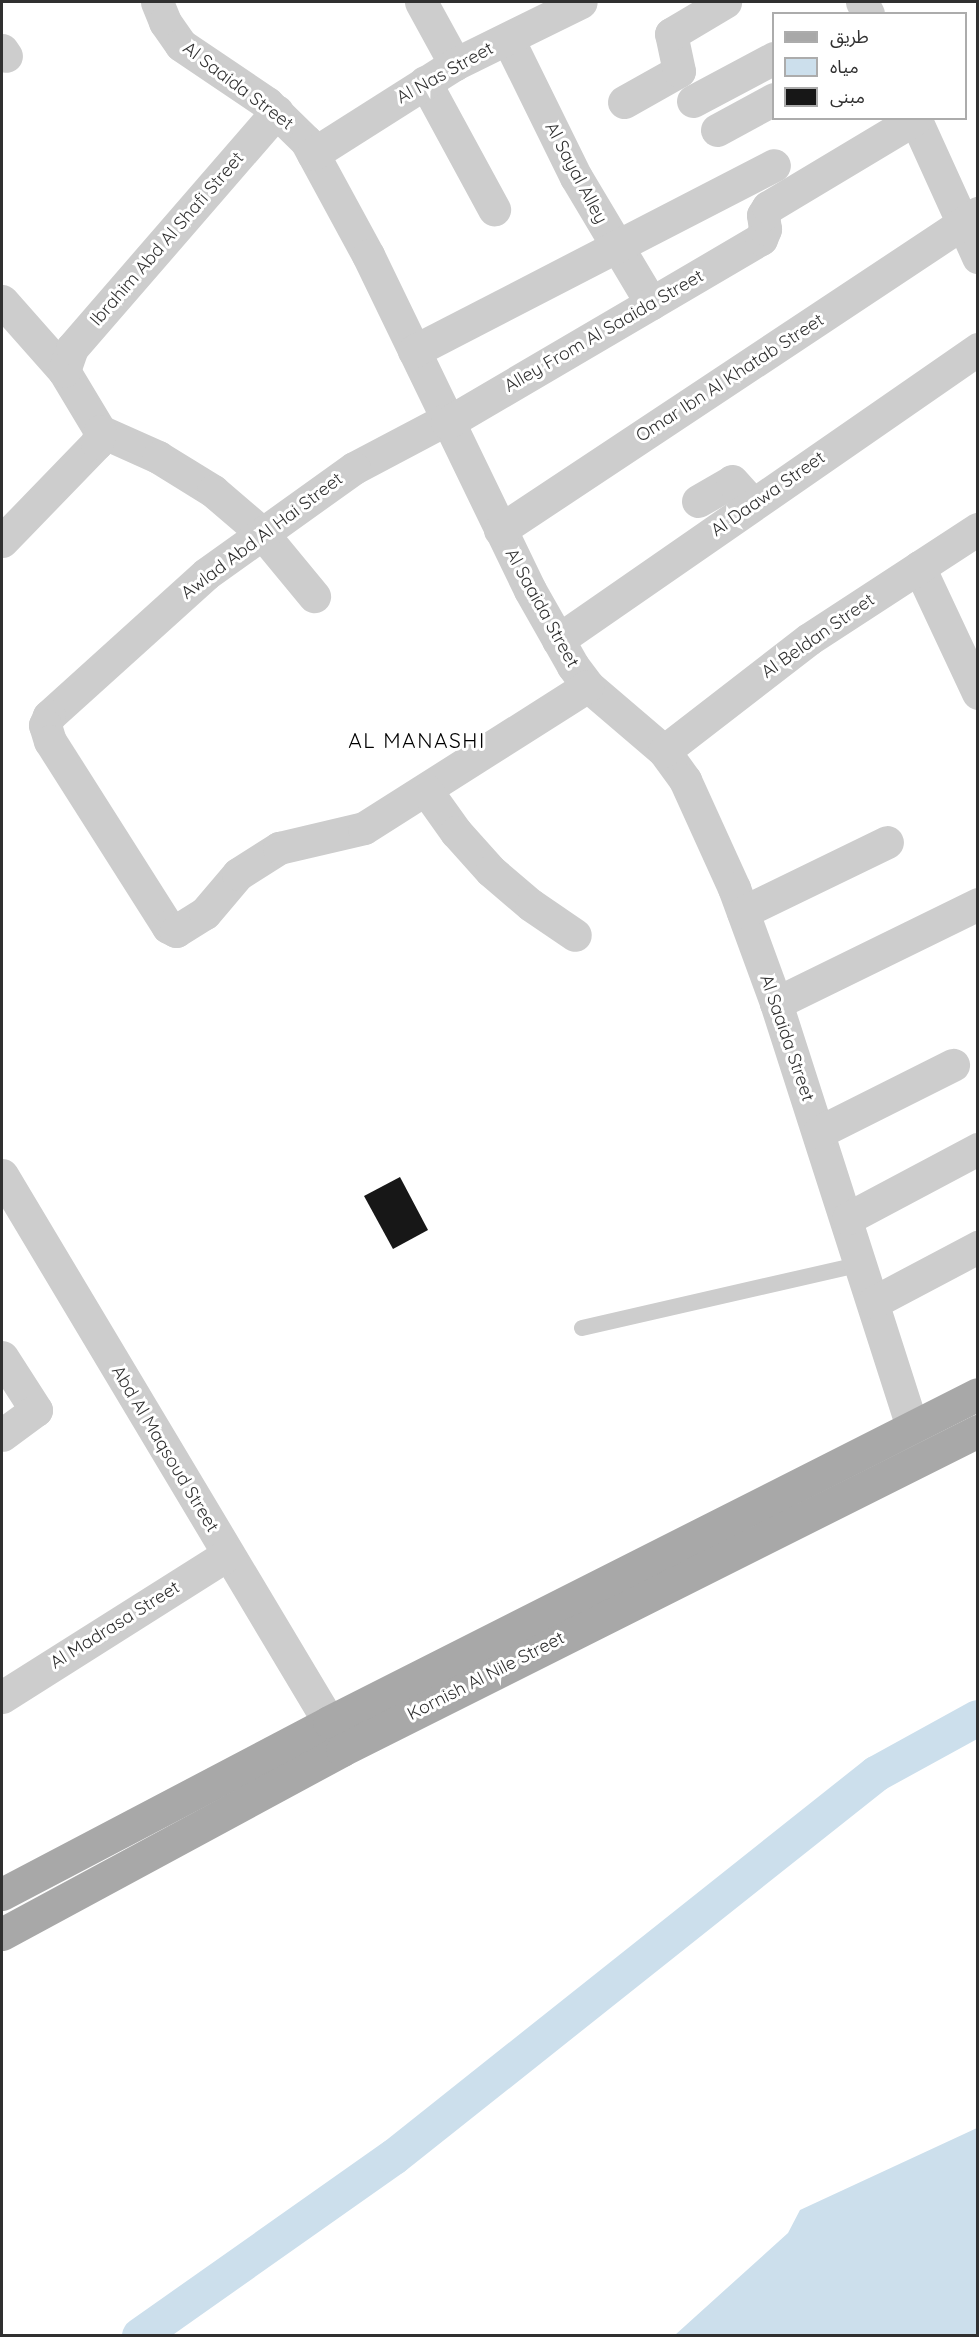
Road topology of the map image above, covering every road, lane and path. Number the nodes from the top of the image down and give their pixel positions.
1 (157, 2) edge
2 (421, 2) edge
3 (581, 2) edge
4 (725, 2) edge
5 (508, 39) junction
6 (772, 59) edge
7 (454, 64) junction
8 (425, 82) junction
9 (772, 100) edge
10 (693, 101) dead end
11 (624, 102) dead end
12 (277, 111) junction
13 (913, 120) edge
14 (916, 120) edge
15 (717, 130) dead end
16 (313, 154) junction
17 (774, 165) dead end
18 (494, 209) dead end
19 (969, 220) edge
20 (616, 246) junction
21 (978, 257) edge
22 (2, 301) edge
23 (651, 303) junction
24 (978, 349) edge
25 (414, 351) junction
26 (64, 370) junction
27 (446, 421) junction
28 (100, 432) junction
29 (698, 501) dead end
30 (753, 504) junction
31 (978, 529) edge
32 (500, 530) junction
33 (262, 532) junction
34 (2, 541) edge
35 (919, 567) junction
36 (314, 596) dead end
37 (558, 640) junction
38 (588, 686) junction
39 (978, 693) edge
40 (664, 751) junction
41 (426, 789) junction
42 (887, 842) dead end
43 (978, 904) edge
44 (743, 912) junction
45 (575, 934) dead end
46 (776, 1003) junction
47 (953, 1065) dead end
48 (819, 1132) junction
49 (978, 1149) edge
50 (2, 1175) edge
51 (848, 1218) junction
52 (978, 1247) edge
53 (862, 1264) junction
54 (874, 1302) junction
55 (582, 1328) dead end
56 (2, 1357) edge
57 (978, 1394) edge
58 (912, 1426) junction
59 (978, 1431) edge
60 (2, 1435) edge
61 (834, 1466) junction
62 (849, 1494) junction
63 (228, 1554) junction
64 (2, 1697) edge
65 (329, 1722) junction
66 (2, 1894) edge
67 (2, 1934) edge

1 - 12 street, Al Saaida Street
2 - 7 street
3 - 5 street, Al Nas Street
4 - 11 street
5 - 7 street, Al Nas Street
5 - 20 street, Al Sayal Alley
6 - 10 street
7 - 8 street, Al Nas Street
8 - 16 street, Al Nas Street
8 - 18 street
9 - 15 street
12 - 16 street, Al Saaida Street
12 - 26 street, Ibrahim Abd Al Shafi Street
13 - 23 street, Alley From Al Saaida Street
14 - 19 street
16 - 25 street, Al Saaida Street
17 - 20 street
19 - 21 street
19 - 32 street, Omar Ibn Al Khatab Street
20 - 23 street, Al Sayal Alley
20 - 25 street
22 - 26 street
23 - 27 street, Alley From Al Saaida Street
24 - 30 street, Al Daawa Street
25 - 27 street, Al Saaida Street
26 - 28 street
27 - 32 street, Al Saaida Street
27 - 33 street, Awlad Abd Al Hai Street
28 - 33 street
28 - 34 street
29 - 30 street
30 - 37 street, Al Daawa Street
31 - 35 street, Al Beldan Street
32 - 37 street, Al Saaida Street
33 - 36 street
33 - 41 street, Awlad Abd Al Hai Street
35 - 39 street
35 - 40 street, Al Beldan Street
37 - 38 street, Al Saaida Street
38 - 40 street, Al Saaida Street
38 - 41 street
40 - 44 street, Al Saaida Street
41 - 45 street
42 - 44 street
43 - 46 street
44 - 46 street, Al Saaida Street
46 - 48 street, Al Saaida Street
47 - 48 street
48 - 51 street, Al Saaida Street
49 - 51 street
50 - 63 street, Abd Al Maqsoud Street
51 - 53 street, Al Saaida Street
52 - 54 street
53 - 54 street, Al Saaida Street
53 - 55 lane
54 - 58 street, Al Saaida Street
56 - 60 street
57 - 58 main road, Kornish Al Nile Street
58 - 61 main road, Kornish Al Nile Street
59 - 62 main road, Kornish Al Nile Street
61 - 62 main road
61 - 65 main road, Kornish Al Nile Street
62 - 67 main road, Kornish Al Nile Street
63 - 64 street, Al Madrasa Street
63 - 65 street, Abd Al Maqsoud Street
65 - 66 main road, Kornish Al Nile Street

